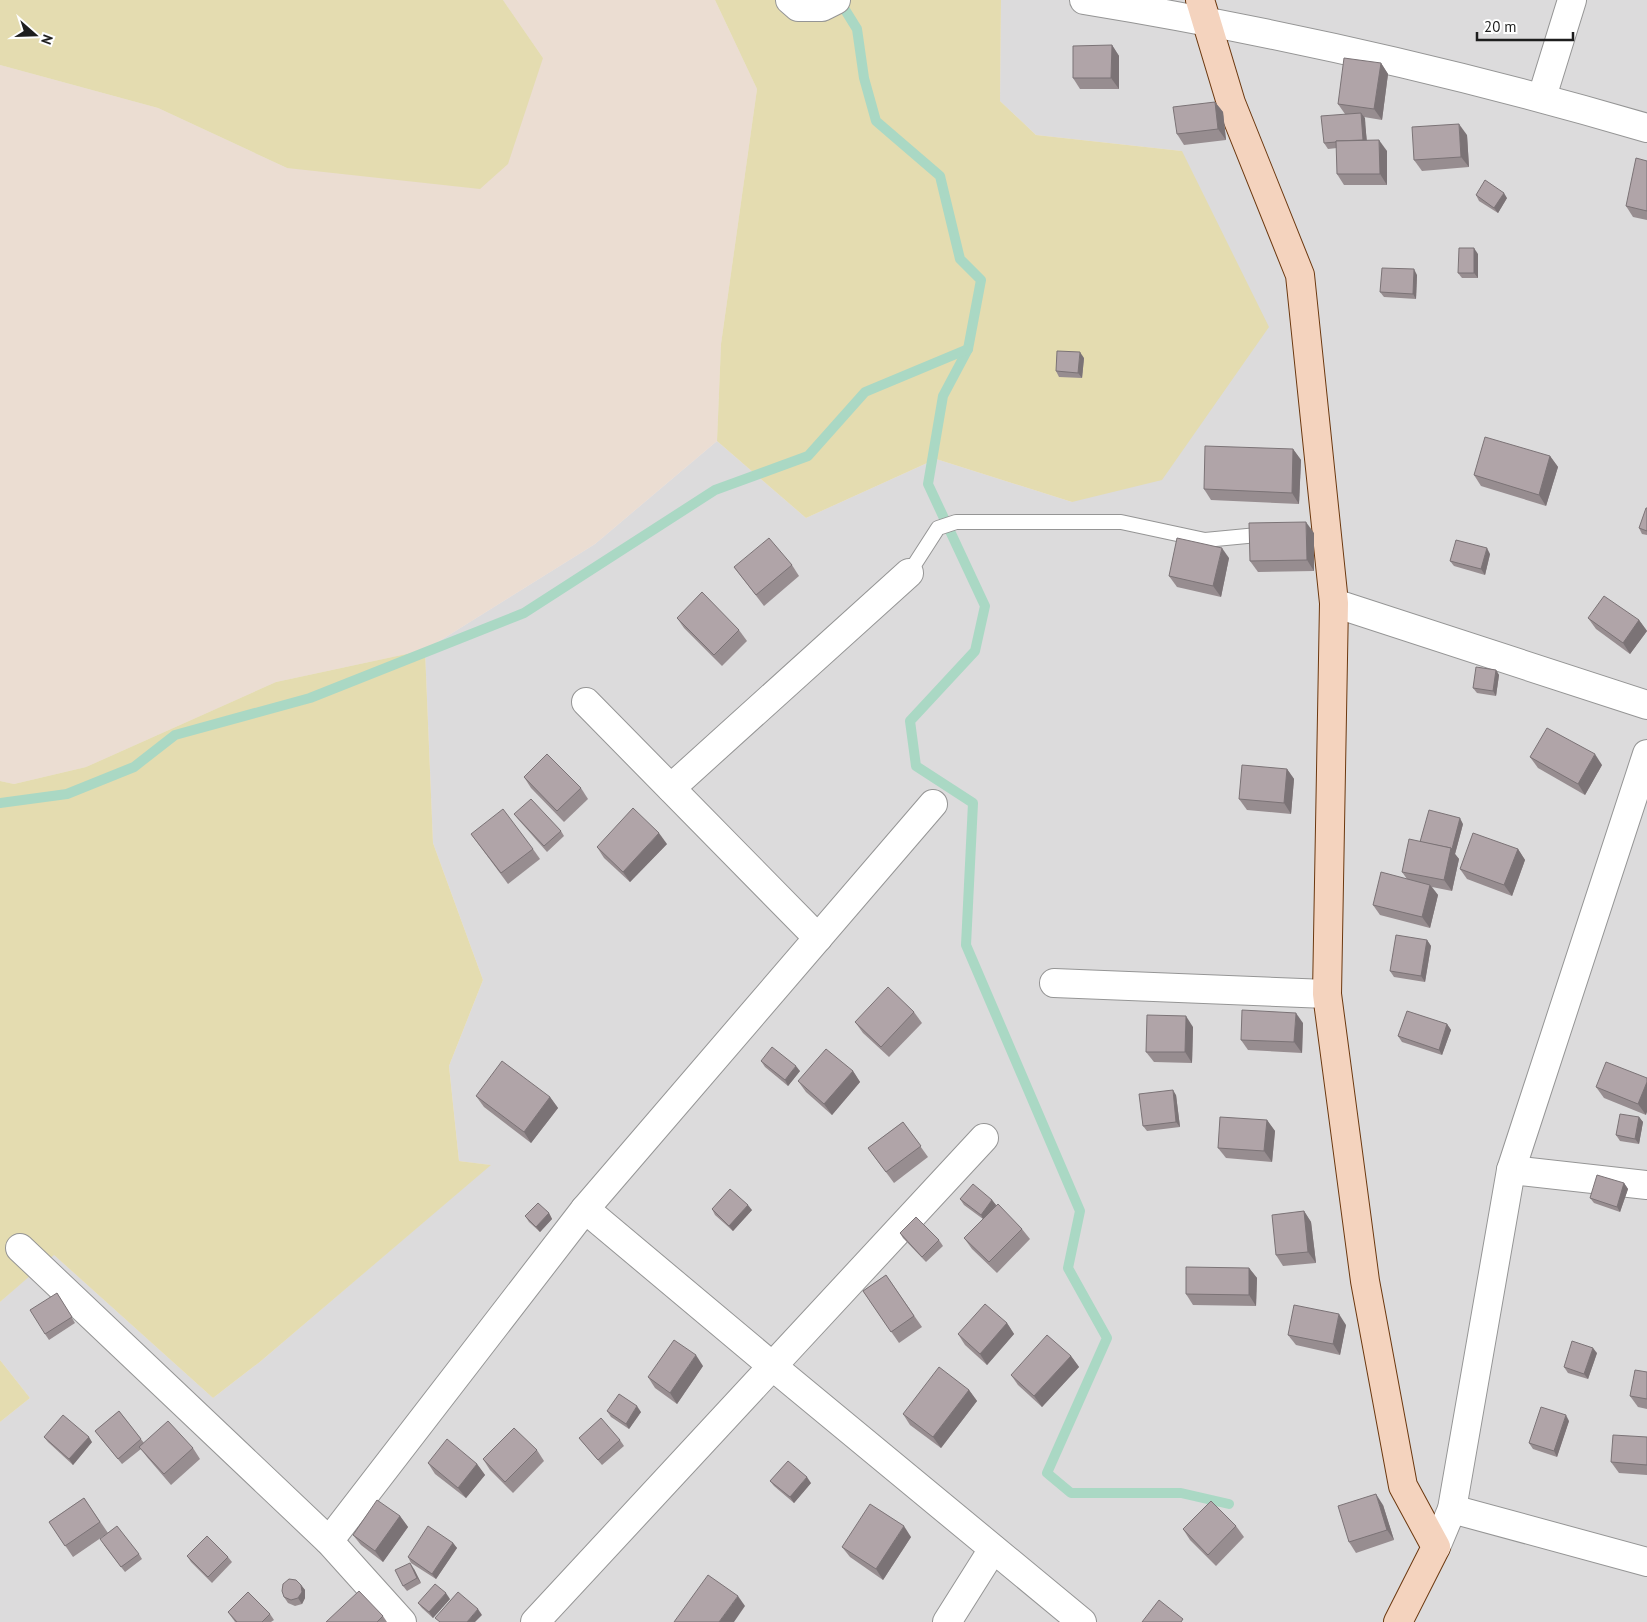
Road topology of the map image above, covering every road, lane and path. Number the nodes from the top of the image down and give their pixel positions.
1 (790, 0) edge
2 (1084, 0) edge
3 (1572, 0) edge
4 (829, 3) edge
5 (1202, 10) edge
6 (1542, 97) junction
7 (1647, 128) edge
8 (1280, 534) edge
9 (909, 573) joint
10 (1334, 603) junction
11 (586, 702) dead end
12 (1647, 705) edge
13 (1647, 754) edge
14 (671, 788) junction
15 (933, 804) dead end
16 (818, 938) junction
17 (1054, 983) dead end
18 (1327, 994) junction
19 (984, 1138) dead end
20 (1511, 1170) junction
21 (1647, 1185) edge
22 (585, 1209) junction
23 (20, 1248) dead end
24 (771, 1365) junction
25 (1452, 1509) junction
26 (329, 1541) junction
27 (1436, 1547) junction
28 (993, 1549) junction
29 (1647, 1562) edge
30 (370, 1586) junction
31 (350, 1604) edge
32 (402, 1622) edge
33 (535, 1622) edge
34 (947, 1622) edge
35 (1082, 1622) edge
36 (1398, 1622) edge

1 - 4 street
2 - 5 street
3 - 6 street
5 - 6 street
5 - 10 street
6 - 7 street
8 - 9 lane
9 - 14 street
10 - 12 street
10 - 18 street
11 - 14 street
13 - 20 street
14 - 16 street
15 - 16 street
16 - 22 street
17 - 18 street
18 - 27 street
19 - 24 street
20 - 21 street
20 - 25 street
22 - 24 street
22 - 26 street
23 - 26 street
24 - 28 street
24 - 33 street
25 - 27 street
25 - 29 street
26 - 30 street
27 - 36 street
28 - 34 street
28 - 35 street
30 - 31 street
30 - 32 street

